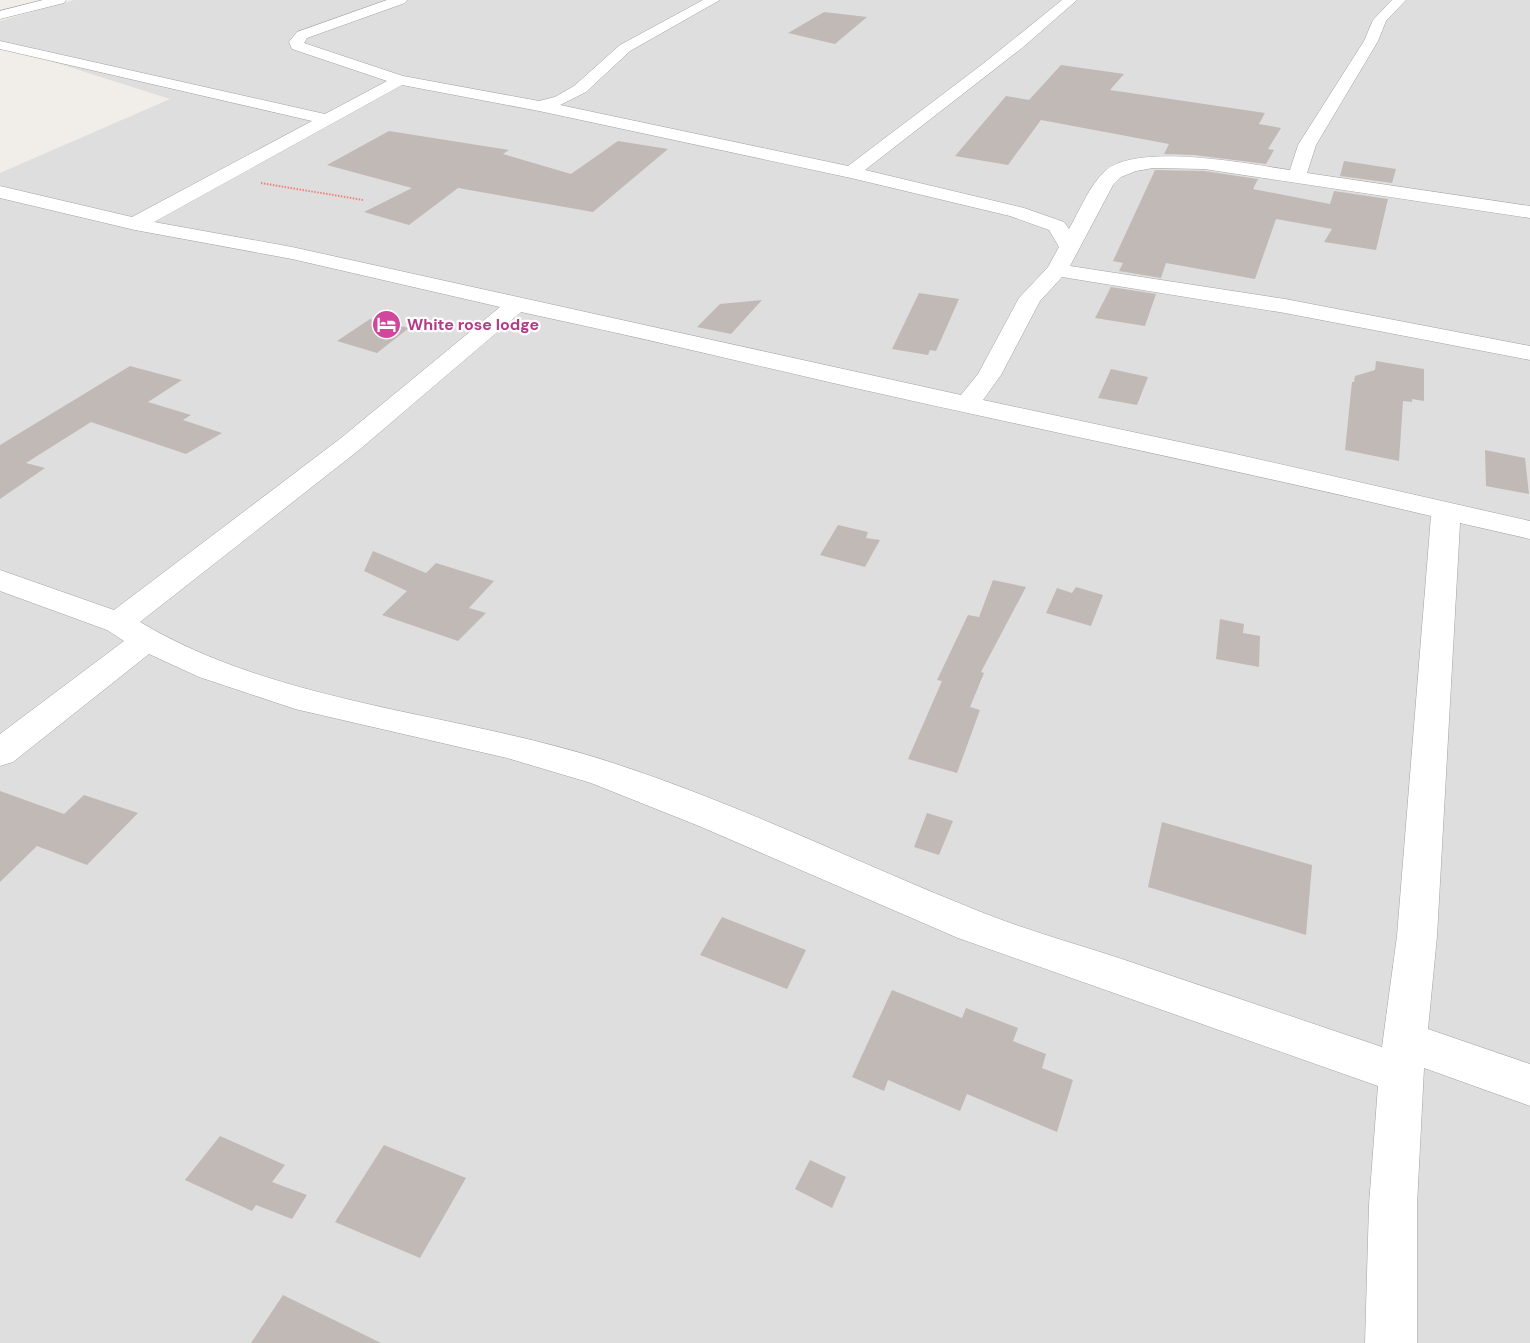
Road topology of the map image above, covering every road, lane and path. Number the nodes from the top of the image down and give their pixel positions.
1 (59, 0) edge
2 (400, 0) edge
3 (713, 0) edge
4 (1070, 0) edge
5 (1399, 0) edge
6 (0, 15) edge
7 (0, 45) edge
8 (400, 80) junction
9 (539, 106) junction
10 (325, 119) junction
11 (851, 172) junction
12 (1297, 177) junction
13 (222, 178) junction
14 (0, 192) edge
15 (363, 200) dead end
16 (1530, 212) edge
17 (135, 224) junction
18 (1070, 247) junction
19 (1057, 270) junction
20 (517, 304) junction
21 (1530, 353) edge
22 (968, 404) junction
23 (1446, 511) junction
24 (1530, 530) edge
25 (0, 580) edge
26 (132, 632) junction
27 (0, 753) edge
28 (1403, 1058) junction
29 (1530, 1085) edge
30 (1391, 1343) edge

1 - 6 street
2 - 8 street
3 - 9 street
4 - 11 street
5 - 12 street
7 - 10 street
8 - 9 street
8 - 10 street
9 - 11 street
10 - 13 street
11 - 18 street
12 - 16 street
12 - 18 street
13 - 15 path
13 - 17 street
14 - 17 street
17 - 20 street
18 - 19 street
19 - 21 street
19 - 22 street
20 - 22 street
20 - 26 street
22 - 23 street
23 - 24 street
23 - 28 street
25 - 26 street
26 - 27 street
26 - 28 street
28 - 29 street
28 - 30 street

